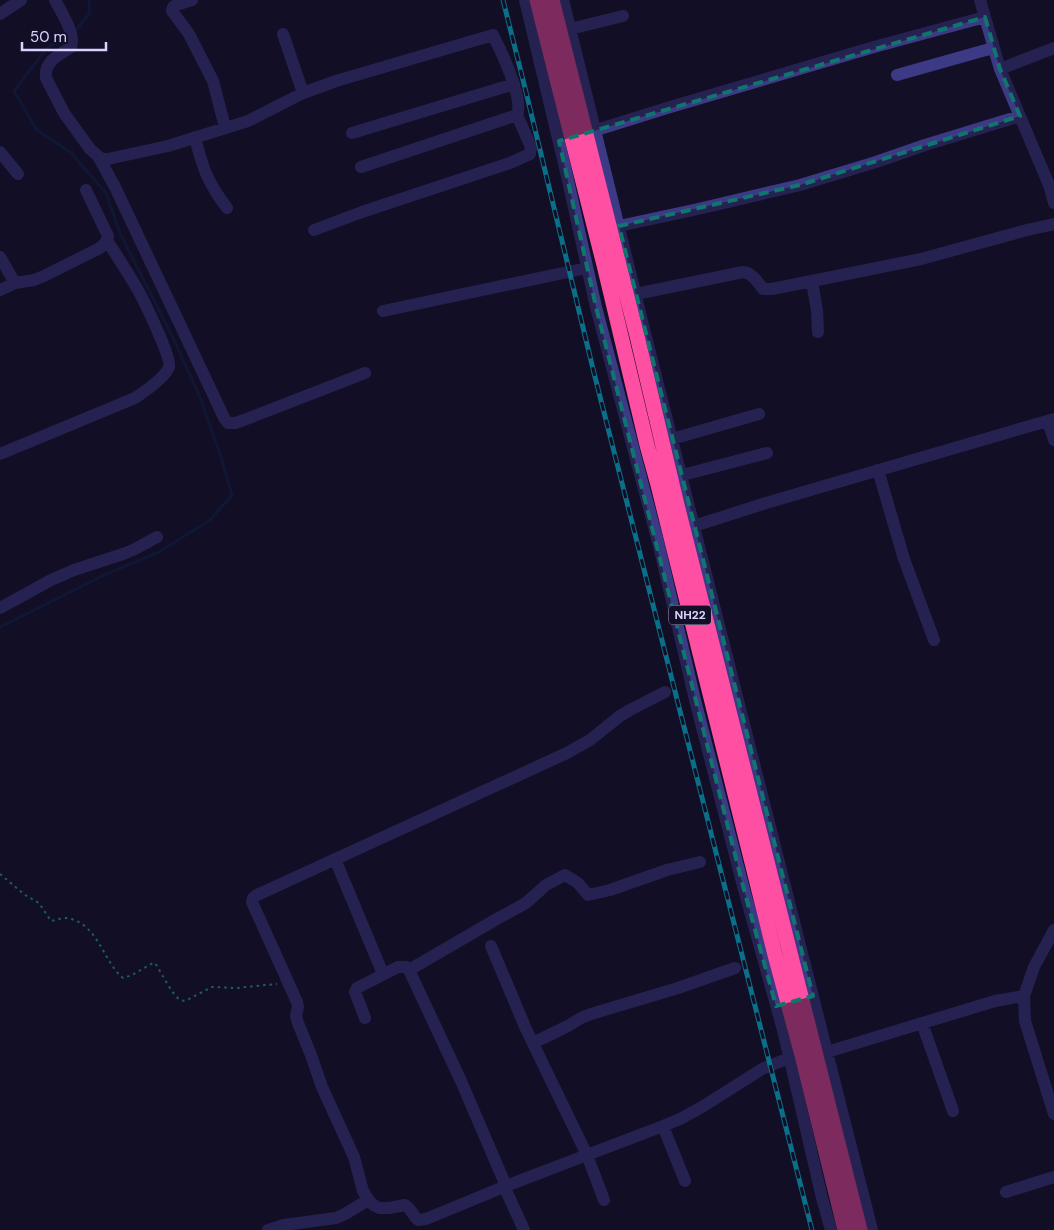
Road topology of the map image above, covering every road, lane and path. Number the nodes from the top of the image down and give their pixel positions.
1 (21, 0) edge
2 (55, 0) edge
3 (192, 0) edge
4 (525, 0) edge
5 (537, 0) edge
6 (552, 0) edge
7 (563, 0) edge
8 (980, 0) edge
9 (0, 14) edge
10 (623, 16) dead end
11 (985, 17) junction
12 (570, 29) junction
13 (282, 34) dead end
14 (993, 48) junction
15 (1054, 48) edge
16 (1000, 69) junction
17 (897, 75) dead end
18 (514, 84) junction
19 (303, 93) junction
20 (1020, 116) junction
21 (508, 118) junction
22 (225, 127) junction
23 (595, 130) junction
24 (352, 133) dead end
25 (195, 137) junction
26 (558, 141) junction
27 (0, 152) edge
28 (98, 156) junction
29 (361, 167) dead end
30 (18, 174) dead end
31 (86, 190) dead end
32 (1054, 203) edge
33 (227, 208) dead end
34 (1054, 224) edge
35 (619, 226) junction
36 (314, 230) dead end
37 (108, 241) junction
38 (0, 257) edge
39 (588, 268) junction
40 (812, 281) junction
41 (15, 283) junction
42 (0, 290) edge
43 (636, 294) junction
44 (383, 311) dead end
45 (818, 332) dead end
46 (365, 373) dead end
47 (759, 414) dead end
48 (1051, 420) edge
49 (672, 439) junction
50 (1054, 440) edge
51 (767, 453) dead end
52 (0, 454) edge
53 (878, 470) junction
54 (682, 475) junction
55 (643, 486) junction
56 (694, 526) junction
57 (156, 536) dead end
58 (0, 608) edge
59 (934, 640) dead end
60 (665, 692) dead end
61 (335, 859) junction
62 (700, 862) dead end
63 (0, 874) edge
64 (1054, 930) edge
65 (491, 946) dead end
66 (735, 968) dead end
67 (409, 970) junction
68 (384, 974) junction
69 (289, 982) junction
70 (813, 996) junction
71 (1024, 996) junction
72 (776, 1006) junction
73 (365, 1018) dead end
74 (922, 1023) junction
75 (533, 1043) junction
76 (827, 1052) junction
77 (789, 1058) junction
78 (1053, 1110) edge
79 (953, 1111) dead end
80 (663, 1126) junction
81 (587, 1155) junction
82 (1054, 1177) edge
83 (686, 1181) dead end
84 (505, 1186) junction
85 (1006, 1192) dead end
86 (368, 1200) junction
87 (604, 1200) dead end
88 (297, 1227) edge
89 (268, 1230) edge
90 (524, 1230) edge
91 (831, 1230) edge
92 (845, 1230) edge
93 (860, 1230) edge
94 (872, 1230) edge

1 - 9 street
2 - 28 street
3 - 22 street
4 - 26 street
5 - 92 highway, NH22, bridge
6 - 93 highway, NH22, bridge
7 - 12 street
8 - 11 street
10 - 12 street
11 - 14 street
11 - 23 street
12 - 23 street
13 - 19 street
14 - 16 street
14 - 17 street
15 - 16 street
16 - 20 street
18 - 19 street
18 - 21 street
18 - 24 street
19 - 22 street
20 - 32 street
20 - 35 street
21 - 29 street
21 - 36 street
22 - 25 street
23 - 26 street
23 - 35 street
25 - 28 street
25 - 33 street
26 - 39 street
27 - 30 street
28 - 46 street
31 - 37 street
34 - 40 street
35 - 43 street
37 - 41 street
37 - 52 street
38 - 41 street
39 - 44 street
39 - 55 street
40 - 43 street
40 - 45 street
41 - 42 street
43 - 49 street
47 - 49 street
48 - 50 street
48 - 53 street
49 - 54 street
51 - 54 street
53 - 56 street
53 - 59 street
54 - 55 street
54 - 56 street
55 - 72 street
56 - 70 street
57 - 58 street
60 - 61 street
61 - 68 street
61 - 69 street
62 - 67 street
63 - 69 path
64 - 71 street
65 - 75 street
66 - 75 street
67 - 68 street
67 - 84 street
68 - 73 street
69 - 86 street
70 - 72 street
70 - 76 street
71 - 74 street
71 - 78 street
72 - 77 street
74 - 76 street
74 - 79 street
75 - 81 street
76 - 94 street
77 - 80 street
77 - 91 street
80 - 81 street
80 - 83 street
81 - 84 street
81 - 87 street
82 - 85 street
84 - 86 street
84 - 90 street
86 - 88 street
88 - 89 street

